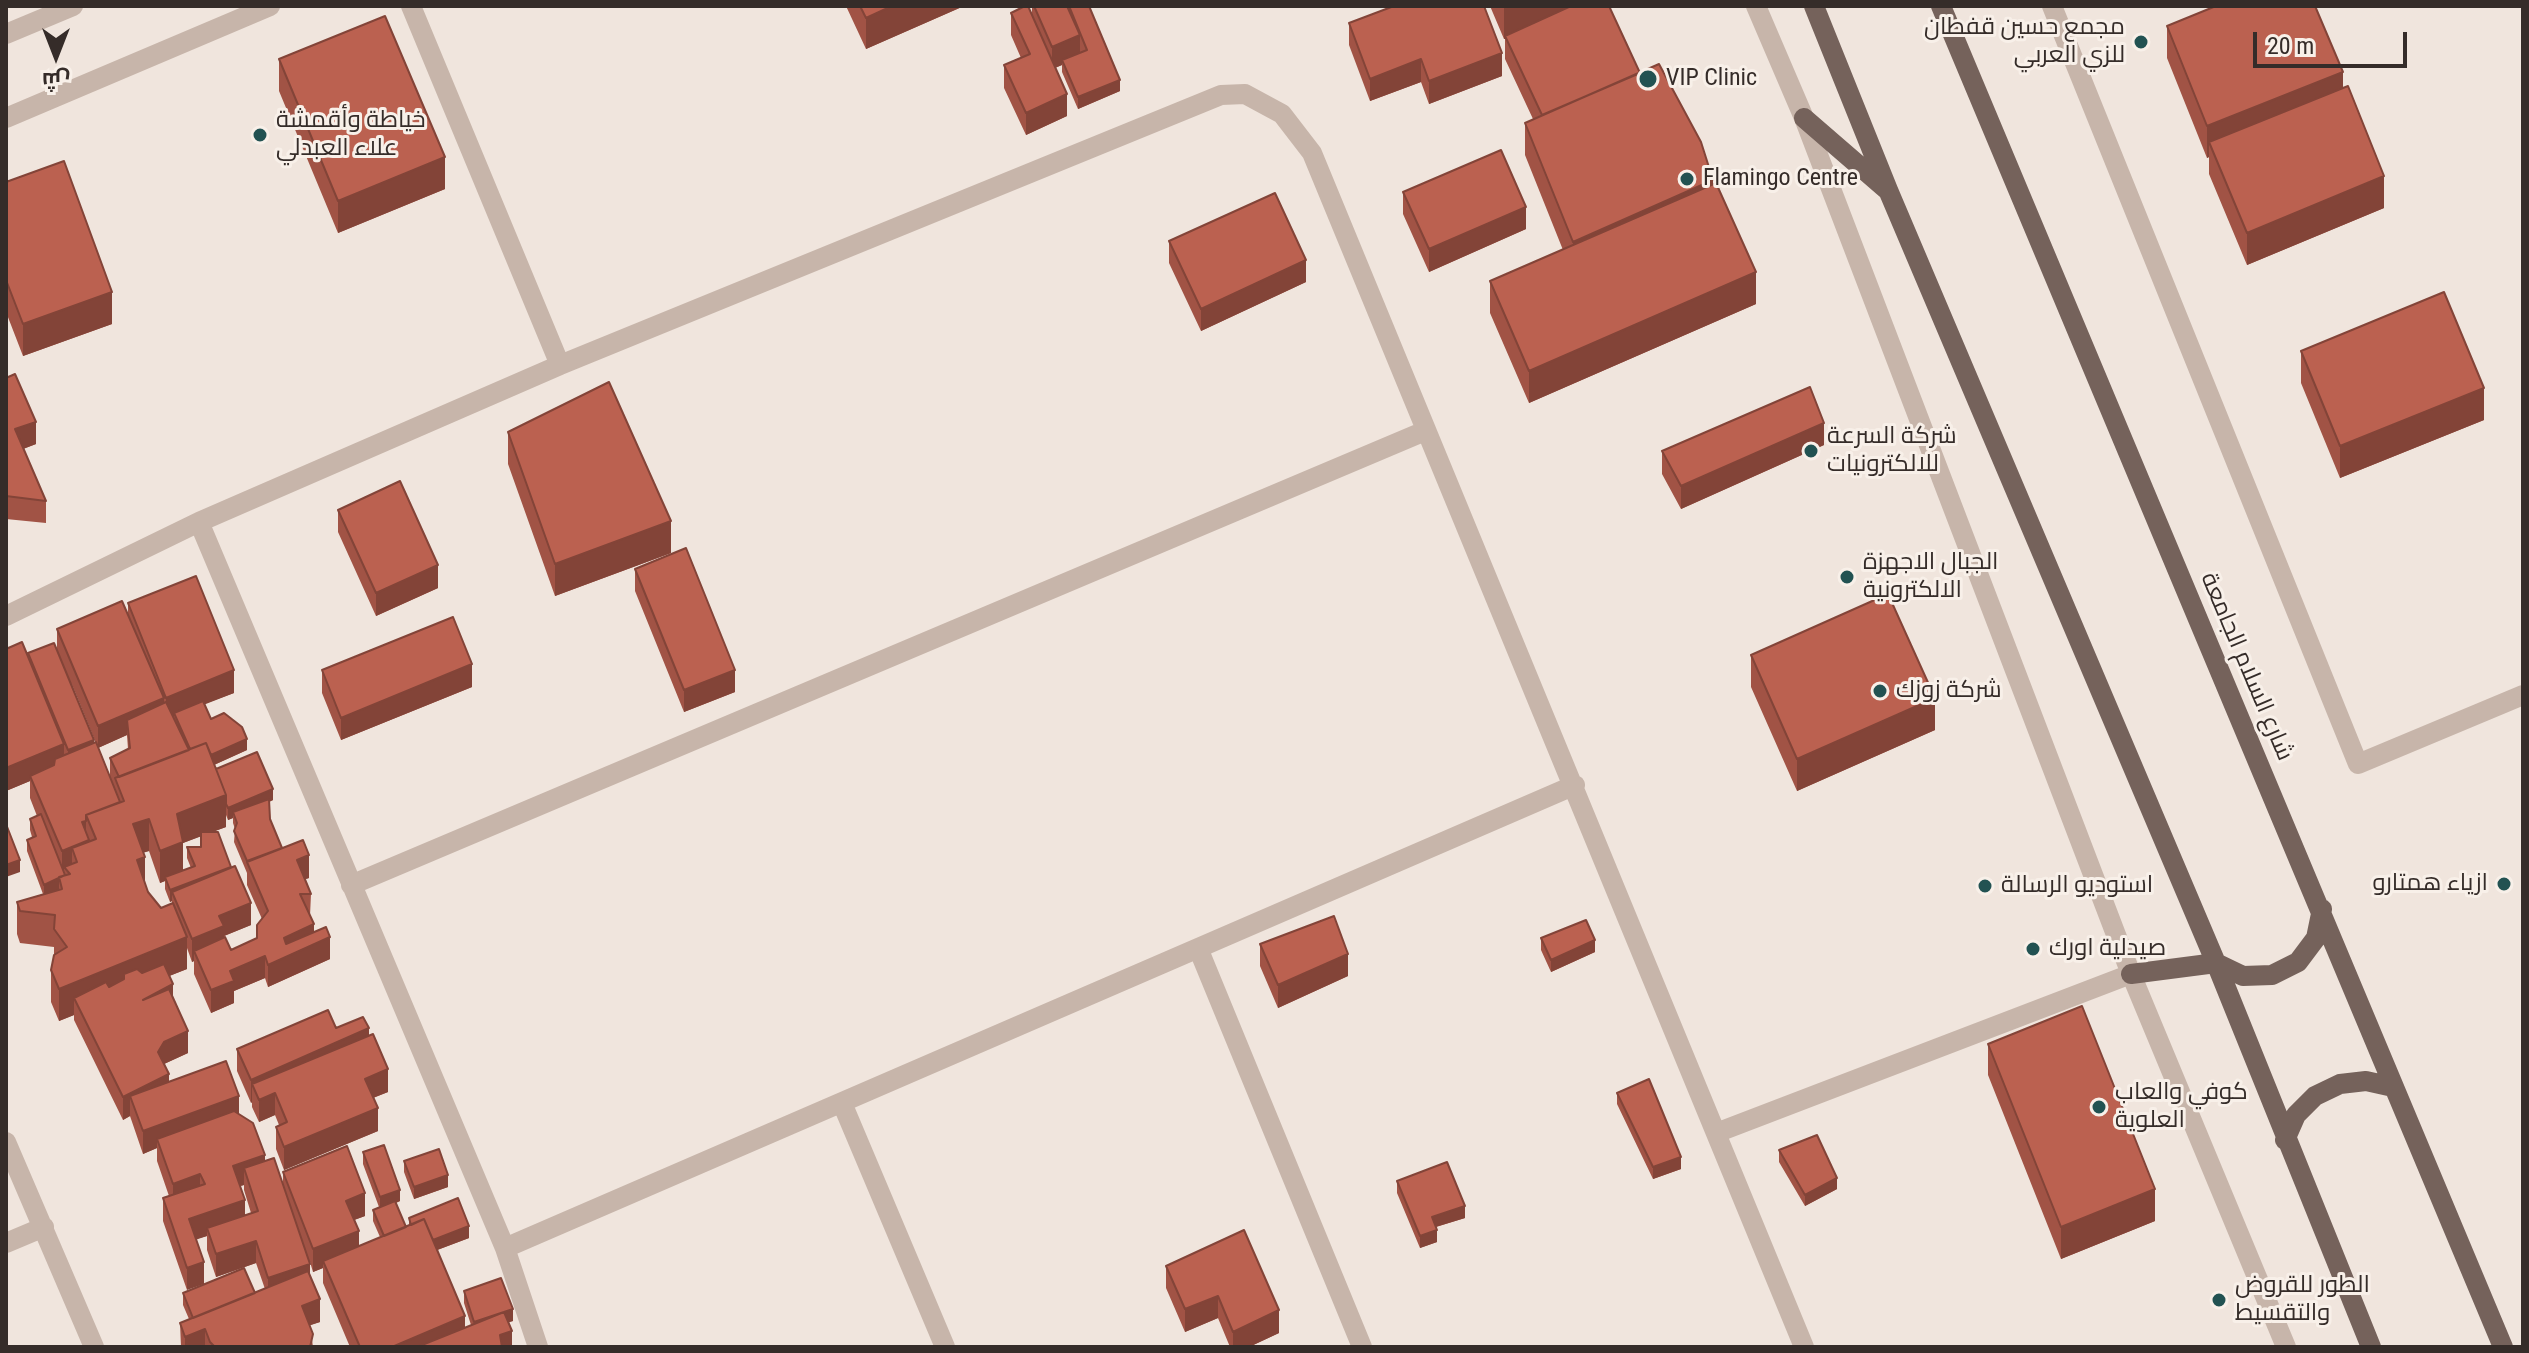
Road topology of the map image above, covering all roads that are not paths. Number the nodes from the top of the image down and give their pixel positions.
1 (73, 6) edge
2 (270, 6) edge
3 (411, 6) edge
4 (1756, 6) edge
5 (1814, 6) edge
6 (1941, 6) edge
7 (2052, 6) edge
8 (6, 34) edge
9 (6, 118) edge
10 (1804, 118) junction
11 (1888, 190) junction
12 (560, 365) junction
13 (1425, 431) junction
14 (199, 522) junction
15 (6, 616) edge
16 (2523, 695) edge
17 (1575, 785) junction
18 (351, 885) junction
19 (2322, 909) junction
20 (1198, 948) junction
21 (2216, 963) junction
22 (2131, 974) junction
23 (2393, 1087) junction
24 (842, 1103) junction
25 (1716, 1133) junction
26 (2285, 1140) junction
27 (6, 1142) edge
28 (44, 1227) junction
29 (6, 1243) edge
30 (505, 1248) junction
31 (94, 1347) edge
32 (538, 1347) edge
33 (945, 1347) edge
34 (1362, 1347) edge
35 (1804, 1347) edge
36 (2286, 1347) edge
37 (2371, 1347) edge
38 (2503, 1347) edge

1 - 8 street
2 - 9 street
3 - 12 street
4 - 10 street
5 - 11 main road
6 - 19 main road, شارع السلام الجامعة
7 - 16 street
10 - 11 main road
10 - 22 street
11 - 21 main road
12 - 13 street
12 - 14 street
13 - 17 street
13 - 18 street
14 - 15 street
14 - 18 street
17 - 20 street
17 - 25 street
18 - 30 street
19 - 21 main road
19 - 23 main road, شارع السلام الجامعة
20 - 24 street
20 - 34 street
21 - 22 main road
21 - 26 main road
22 - 25 street
22 - 36 street
23 - 26 main road
23 - 38 main road, شارع السلام الجامعة
24 - 30 street
24 - 33 street
25 - 35 street
26 - 37 main road
27 - 28 street
28 - 29 street
28 - 31 street
30 - 32 street

